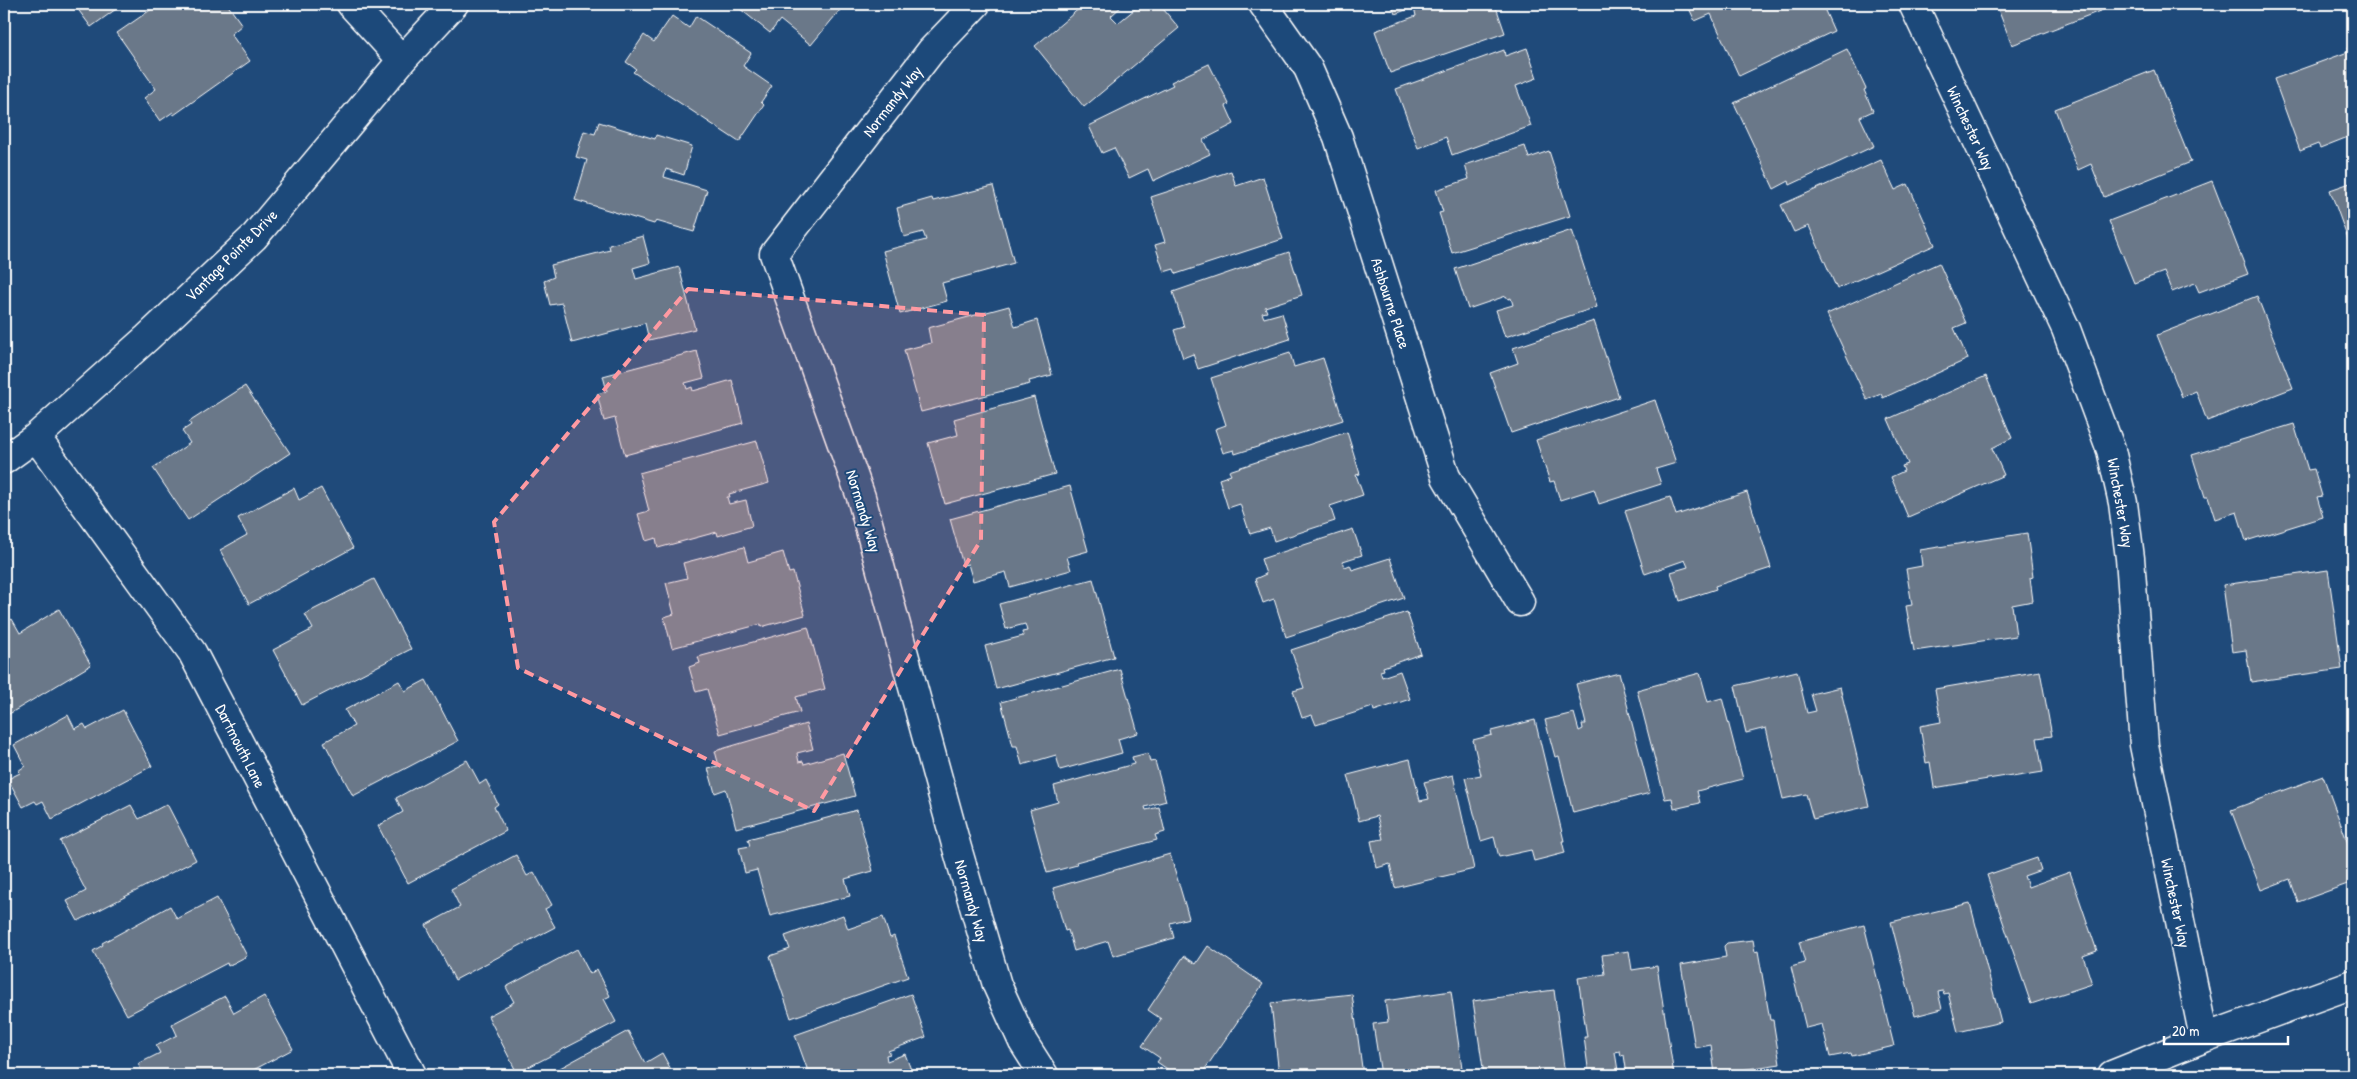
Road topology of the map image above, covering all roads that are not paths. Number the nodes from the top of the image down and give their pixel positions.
1 (351, 4) edge
2 (454, 4) edge
3 (976, 4) edge
4 (1263, 4) edge
5 (1913, 4) edge
6 (402, 60) junction
7 (36, 437) junction
8 (4, 460) edge
9 (1520, 602) dead end
10 (2353, 984) edge
11 (2204, 1038) junction
12 (412, 1075) edge
13 (1044, 1075) edge
14 (2112, 1075) edge

1 - 6 street
2 - 6 street, Vantage Pointe Drive
3 - 13 street, Normandy Way
4 - 9 street, Ashbourne Place
5 - 11 street, Winchester Way
6 - 7 street, Vantage Pointe Drive
7 - 8 street, Vantage Pointe Drive
7 - 12 street, Dartmouth Lane
10 - 11 street
11 - 14 street

